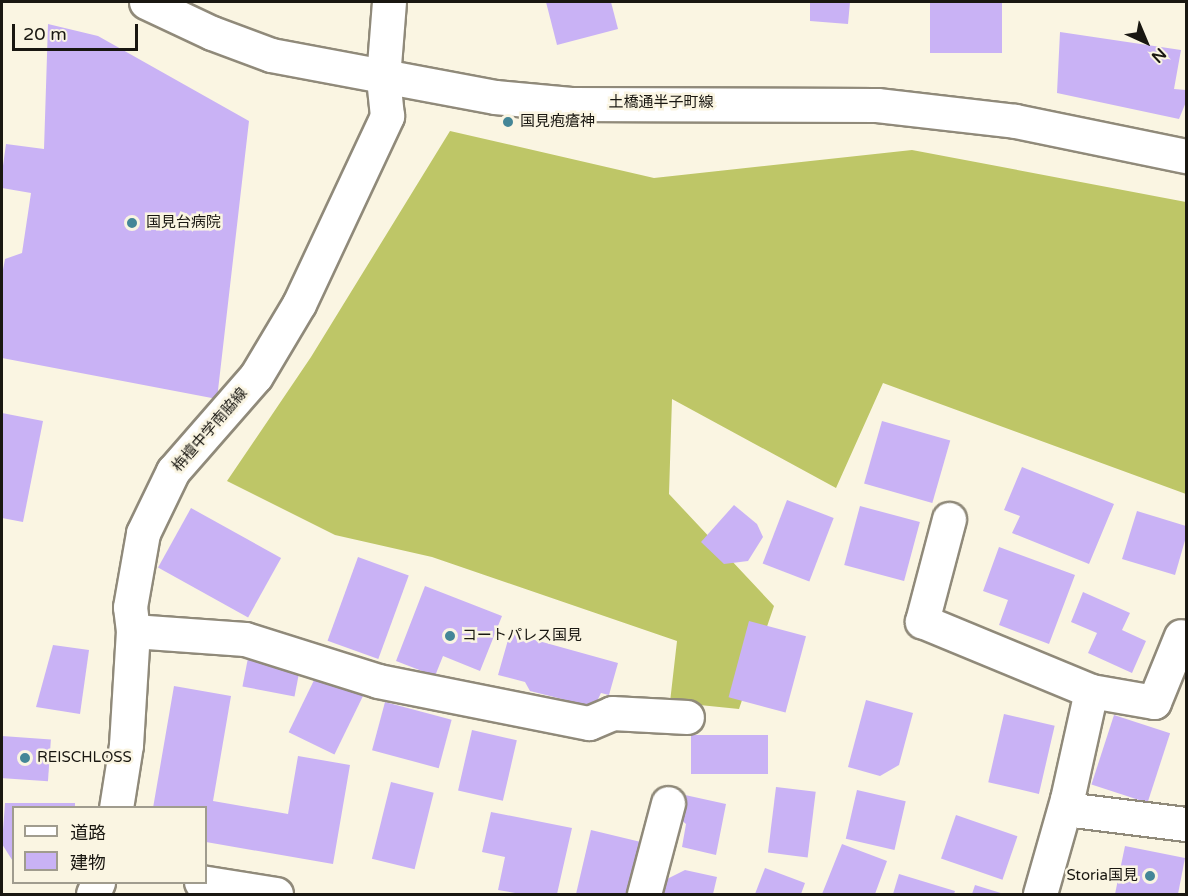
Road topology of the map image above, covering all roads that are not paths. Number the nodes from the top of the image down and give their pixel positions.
1 (146, 2) edge
2 (389, 2) edge
3 (383, 78) junction
4 (1186, 156) edge
5 (950, 519) dead end
6 (133, 632) junction
7 (1181, 636) dead end
8 (1091, 691) junction
9 (687, 717) dead end
10 (668, 802) dead end
11 (116, 806) edge
12 (1065, 808) junction
13 (1186, 824) edge
14 (207, 883) edge
15 (276, 894) edge
16 (644, 894) edge
17 (1040, 894) edge

1 - 3 street, 土橋通半子町線
2 - 3 street, 栴檀中学南脇線
3 - 4 street, 土橋通半子町線
3 - 6 street, 栴檀中学南脇線
5 - 8 street
6 - 9 street
6 - 11 street, 栴檀中学南脇線
7 - 8 street
8 - 12 street
10 - 16 street
12 - 13 street
12 - 17 street
14 - 15 street

